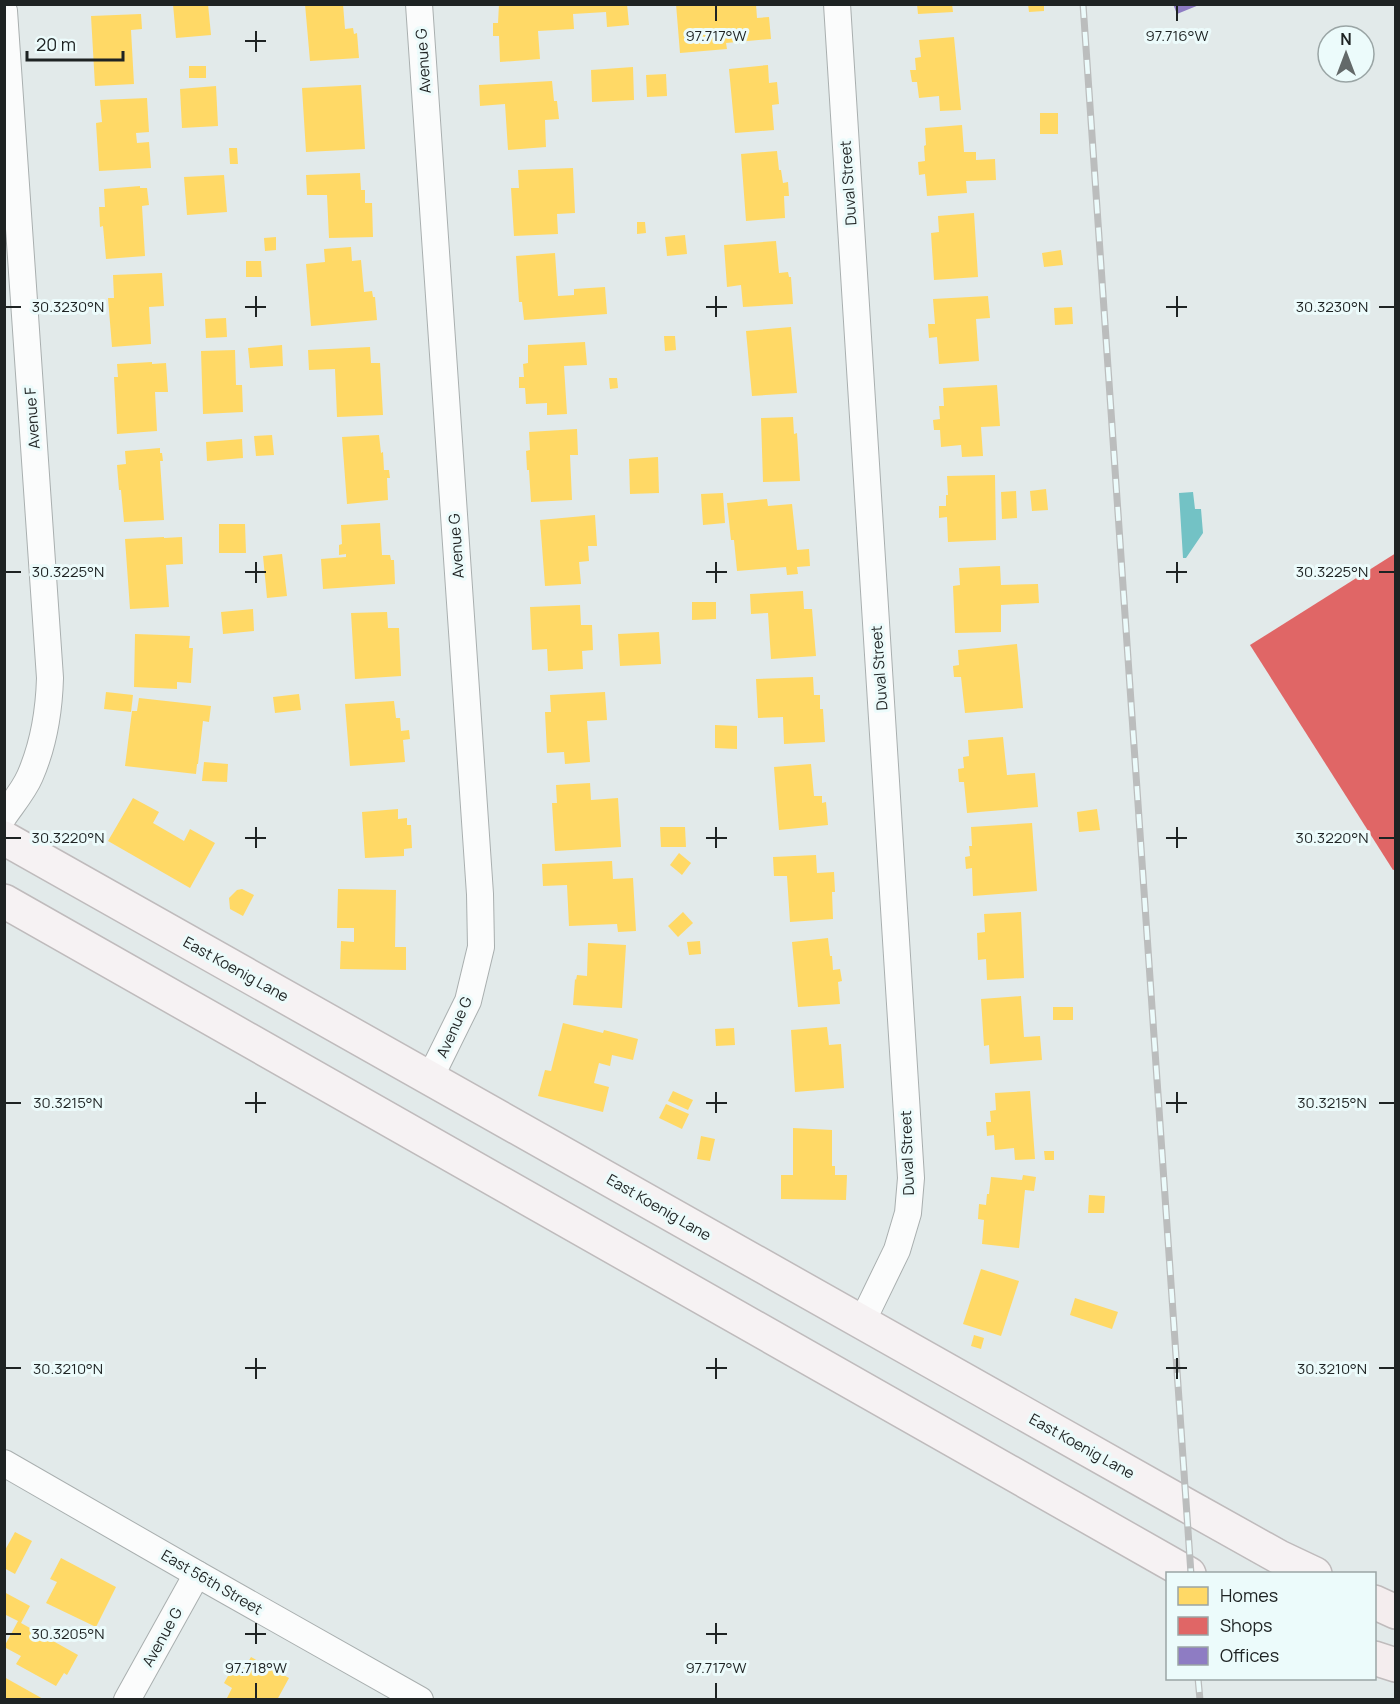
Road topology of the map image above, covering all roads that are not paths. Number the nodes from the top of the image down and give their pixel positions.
1 (419, 4) edge
2 (837, 4) edge
3 (4, 11) edge
4 (4, 816) edge
5 (4, 838) edge
6 (4, 901) edge
7 (430, 1078) junction
8 (862, 1322) junction
9 (4, 1463) edge
10 (1185, 1572) edge
11 (1311, 1572) edge
12 (197, 1574) junction
13 (1376, 1599) edge
14 (1376, 1600) edge
15 (1395, 1602) edge
16 (1395, 1612) edge
17 (1376, 1659) edge
18 (1395, 1665) edge
19 (1376, 1669) edge
20 (1395, 1682) edge
21 (127, 1700) edge
22 (420, 1700) edge

1 - 7 street, Avenue G
2 - 8 street, Duval Street
3 - 4 street, Avenue F
5 - 7 main road, East Koenig Lane
6 - 10 main road
7 - 8 main road, East Koenig Lane
8 - 11 main road, East Koenig Lane
9 - 12 street, East 56th Street
12 - 21 street, Avenue G
12 - 22 street, East 56th Street
13 - 15 main road
14 - 16 highway
17 - 18 highway
19 - 20 main road

